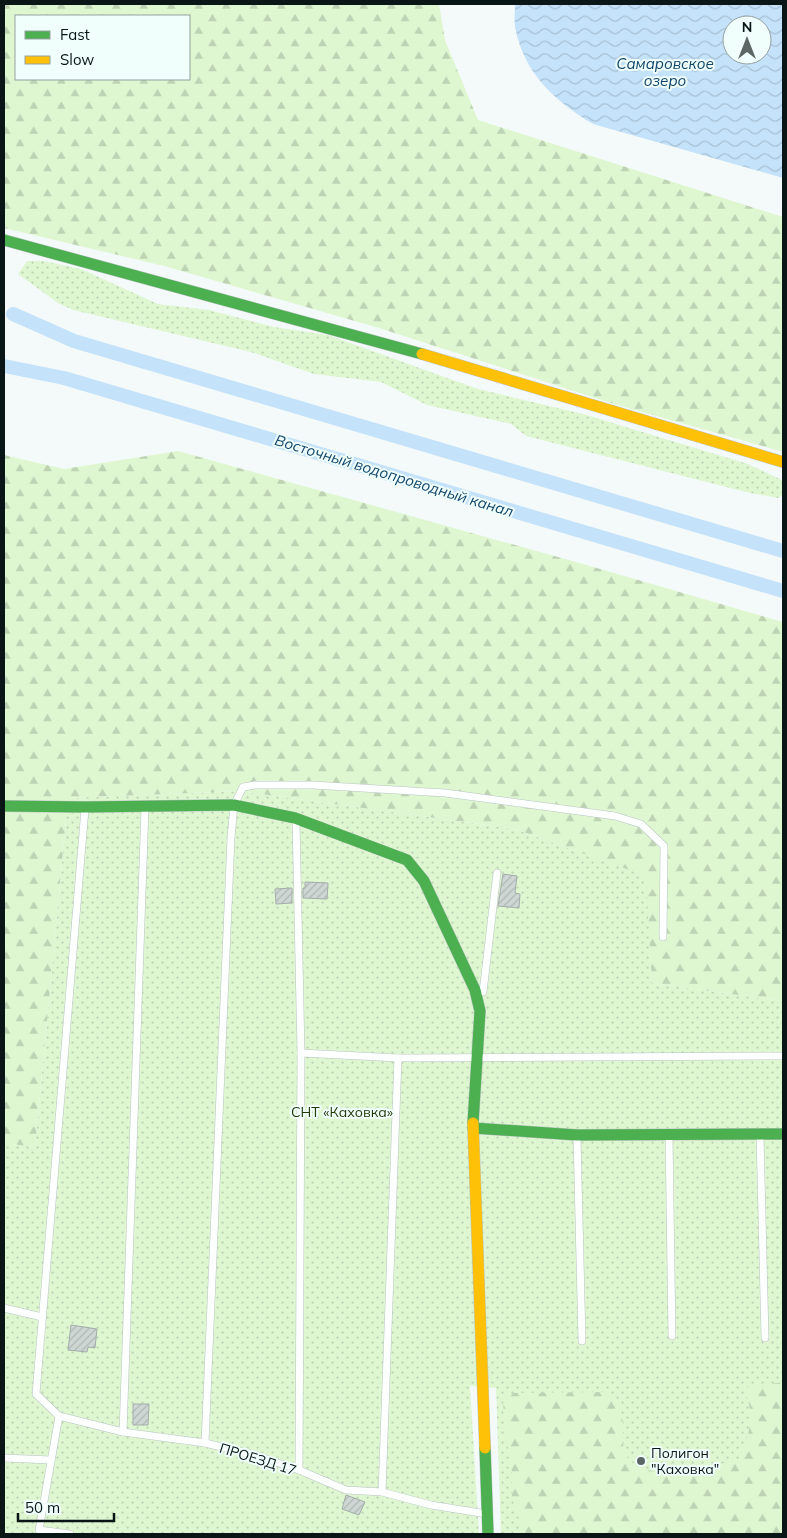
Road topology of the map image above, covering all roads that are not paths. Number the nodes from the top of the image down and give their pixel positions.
1 (4, 240) edge
2 (783, 462) edge
3 (234, 805) junction
4 (4, 806) edge
5 (145, 807) junction
6 (85, 808) junction
7 (296, 818) junction
8 (496, 873) dead end
9 (663, 937) dead end
10 (480, 1011) junction
11 (300, 1053) junction
12 (783, 1056) edge
13 (398, 1058) junction
14 (477, 1058) junction
15 (473, 1128) junction
16 (577, 1134) junction
17 (783, 1134) edge
18 (760, 1135) junction
19 (669, 1136) junction
20 (4, 1308) edge
21 (42, 1317) junction
22 (672, 1336) dead end
23 (765, 1338) dead end
24 (582, 1340) dead end
25 (59, 1416) junction
26 (123, 1432) junction
27 (205, 1443) junction
28 (4, 1458) edge
29 (51, 1460) junction
30 (299, 1470) junction
31 (382, 1492) junction
32 (487, 1514) junction
33 (70, 1534) edge
34 (488, 1534) edge

1 - 2 street
3 - 5 street
3 - 7 street
3 - 9 lane
3 - 27 lane
4 - 6 street
5 - 6 street
5 - 26 lane
6 - 21 lane
7 - 10 street
7 - 11 lane
8 - 10 lane
10 - 14 street
11 - 13 lane
11 - 30 lane
12 - 14 lane
13 - 14 lane
13 - 31 lane
14 - 15 street
15 - 16 street
15 - 32 street
16 - 19 street
16 - 24 lane
17 - 18 street
18 - 19 street
18 - 23 lane
19 - 22 lane
20 - 21 lane
21 - 25 lane, ПРОЕЗД 17
25 - 26 lane, ПРОЕЗД 17
25 - 29 lane
26 - 27 lane, ПРОЕЗД 17
27 - 30 lane, ПРОЕЗД 17
28 - 29 lane
29 - 33 lane
30 - 31 lane, ПРОЕЗД 17
31 - 32 lane, ПРОЕЗД 17
32 - 34 street

